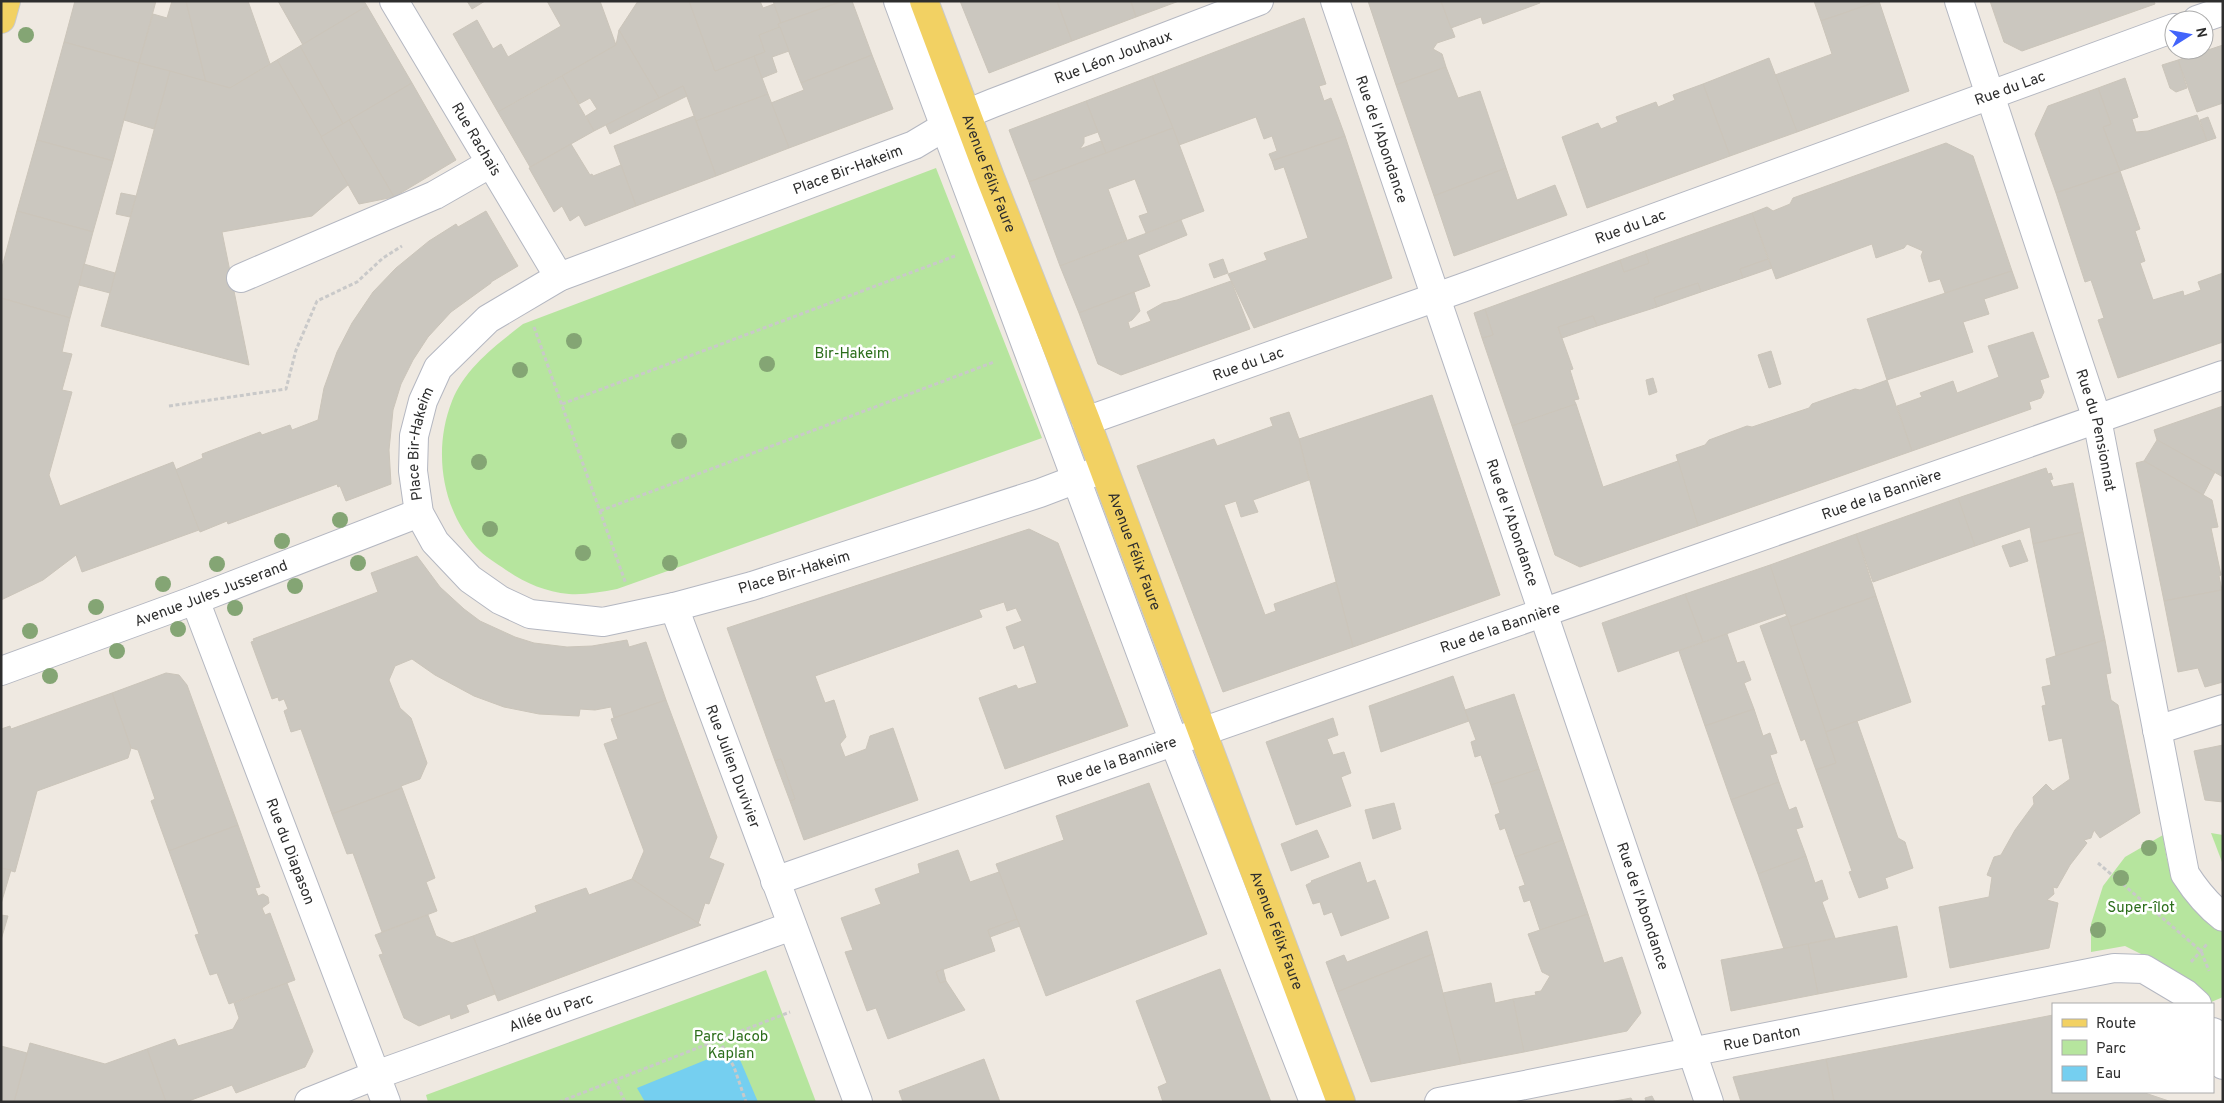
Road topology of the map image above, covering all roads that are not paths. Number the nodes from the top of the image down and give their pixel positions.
1 (6, 1) edge
2 (394, 1) edge
3 (898, 1) edge
4 (924, 1) edge
5 (1259, 1) edge
6 (1335, 1) edge
7 (1959, 1) edge
8 (1, 20) edge
9 (2164, 32) edge
10 (1990, 94) junction
11 (955, 121) junction
12 (491, 163) junction
13 (559, 277) junction
14 (241, 278) dead end
15 (1436, 298) junction
16 (2223, 375) edge
17 (2096, 419) junction
18 (1086, 421) junction
19 (1103, 469) junction
20 (1077, 479) junction
21 (419, 513) junction
22 (195, 600) junction
23 (674, 607) junction
24 (1541, 612) junction
25 (1, 671) edge
26 (2223, 709) edge
27 (2157, 730) junction
28 (1203, 732) junction
29 (1174, 742) junction
30 (775, 881) junction
31 (2223, 917) edge
32 (792, 926) junction
33 (2195, 1003) edge
34 (2214, 1035) edge
35 (1693, 1052) junction
36 (2223, 1065) edge
37 (376, 1075) junction
38 (309, 1102) edge
39 (386, 1102) edge
40 (858, 1102) edge
41 (1314, 1102) edge
42 (1341, 1102) edge
43 (1438, 1102) edge
44 (1709, 1102) edge

1 - 8 main road
2 - 12 street, Rue Rachais
3 - 11 street, Avenue Félix Faure
4 - 11 main road, Avenue Félix Faure
5 - 11 street, Rue Léon Jouhaux
6 - 15 street, Rue de l'Abondance
7 - 10 street, Rue du Pensionnat
9 - 10 street, Rue du Lac
10 - 15 street, Rue du Lac
10 - 17 street, Rue du Pensionnat
11 - 13 street, Place Bir-Hakeim
11 - 18 main road, Avenue Félix Faure
11 - 20 street, Avenue Félix Faure
12 - 13 street, Rue Rachais
12 - 14 street
13 - 21 street, Place Bir-Hakeim
15 - 18 street, Rue du Lac
15 - 24 street, Rue de l'Abondance
16 - 17 street, Rue de la Bannière
17 - 24 street, Rue de la Bannière
17 - 27 street, Rue du Pensionnat
18 - 19 main road, Avenue Félix Faure
19 - 20 street, Place Bir-Hakeim
19 - 28 main road, Avenue Félix Faure
20 - 23 street, Place Bir-Hakeim
20 - 29 street, Avenue Félix Faure
21 - 22 street, Avenue Jules Jusserand
21 - 23 street, Place Bir-Hakeim
22 - 25 street, Avenue Jules Jusserand
22 - 37 street, Rue du Diapason
23 - 30 street, Rue Julien Duvivier
24 - 28 street, Rue de la Bannière
24 - 35 street, Rue de l'Abondance
26 - 27 street
27 - 31 street, Rue du Pensionnat
28 - 29 street, Rue de la Bannière
28 - 42 main road, Avenue Félix Faure
29 - 30 street, Rue de la Bannière
29 - 41 street, Avenue Félix Faure
30 - 32 street, Rue Julien Duvivier
32 - 37 street, Allée du Parc
32 - 40 street, Rue Julien Duvivier
33 - 35 street, Rue Danton
34 - 36 street
35 - 43 street, Rue Danton
35 - 44 street, Rue de l'Abondance
37 - 38 street, Allée du Parc
37 - 39 street, Rue du Diapason

